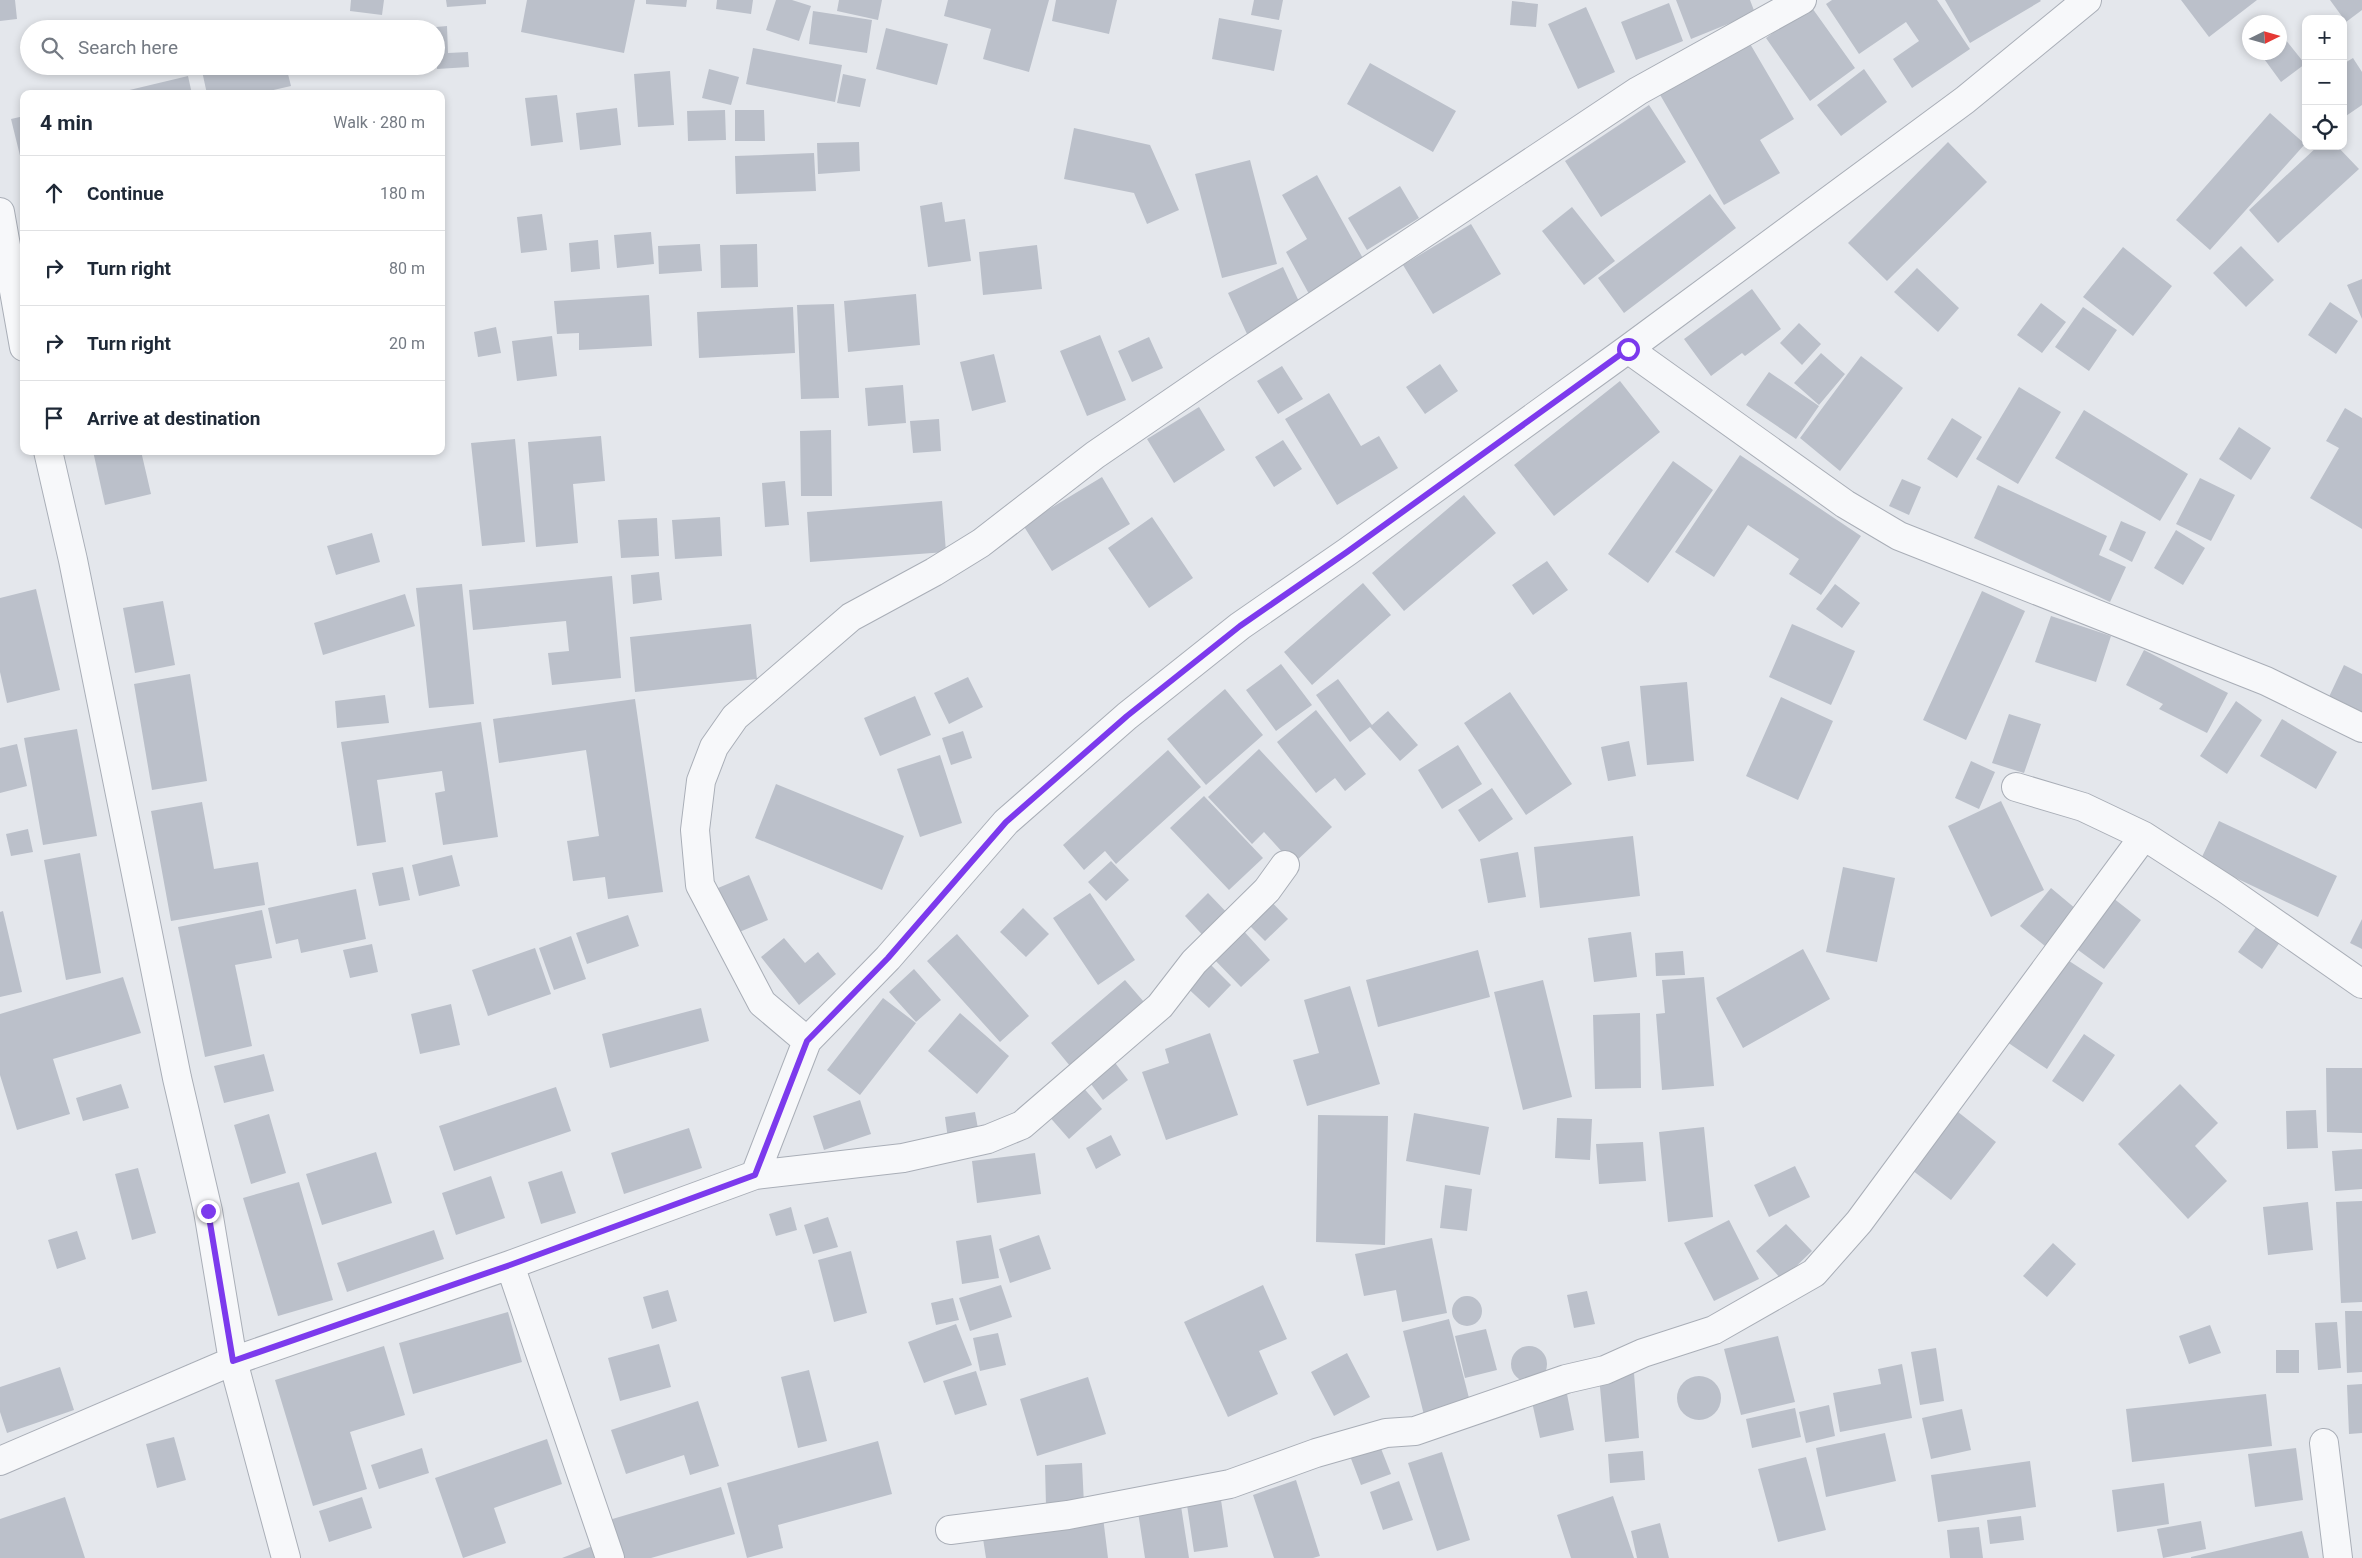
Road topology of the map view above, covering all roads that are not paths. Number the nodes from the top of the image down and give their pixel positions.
1 (1802, 0) edge
2 (2087, 0) edge
3 (0, 212) edge
4 (20, 324) edge
5 (1628, 349) junction
6 (49, 455) edge
7 (2362, 728) edge
8 (2016, 787) dead end
9 (2144, 836) junction
10 (1285, 865) dead end
11 (2362, 984) edge
12 (807, 1041) junction
13 (755, 1175) junction
14 (510, 1265) junction
15 (233, 1361) junction
16 (2324, 1443) dead end
17 (0, 1461) edge
18 (950, 1530) dead end
19 (286, 1558) edge
20 (610, 1558) edge
21 (2338, 1558) edge

1 - 12 street
2 - 5 street
3 - 4 street
5 - 7 street
5 - 12 street
6 - 15 street
8 - 9 street
9 - 11 street
9 - 18 street
10 - 13 street
12 - 13 street
13 - 14 street
14 - 15 street
14 - 20 street
15 - 17 street
15 - 19 street
16 - 21 street

